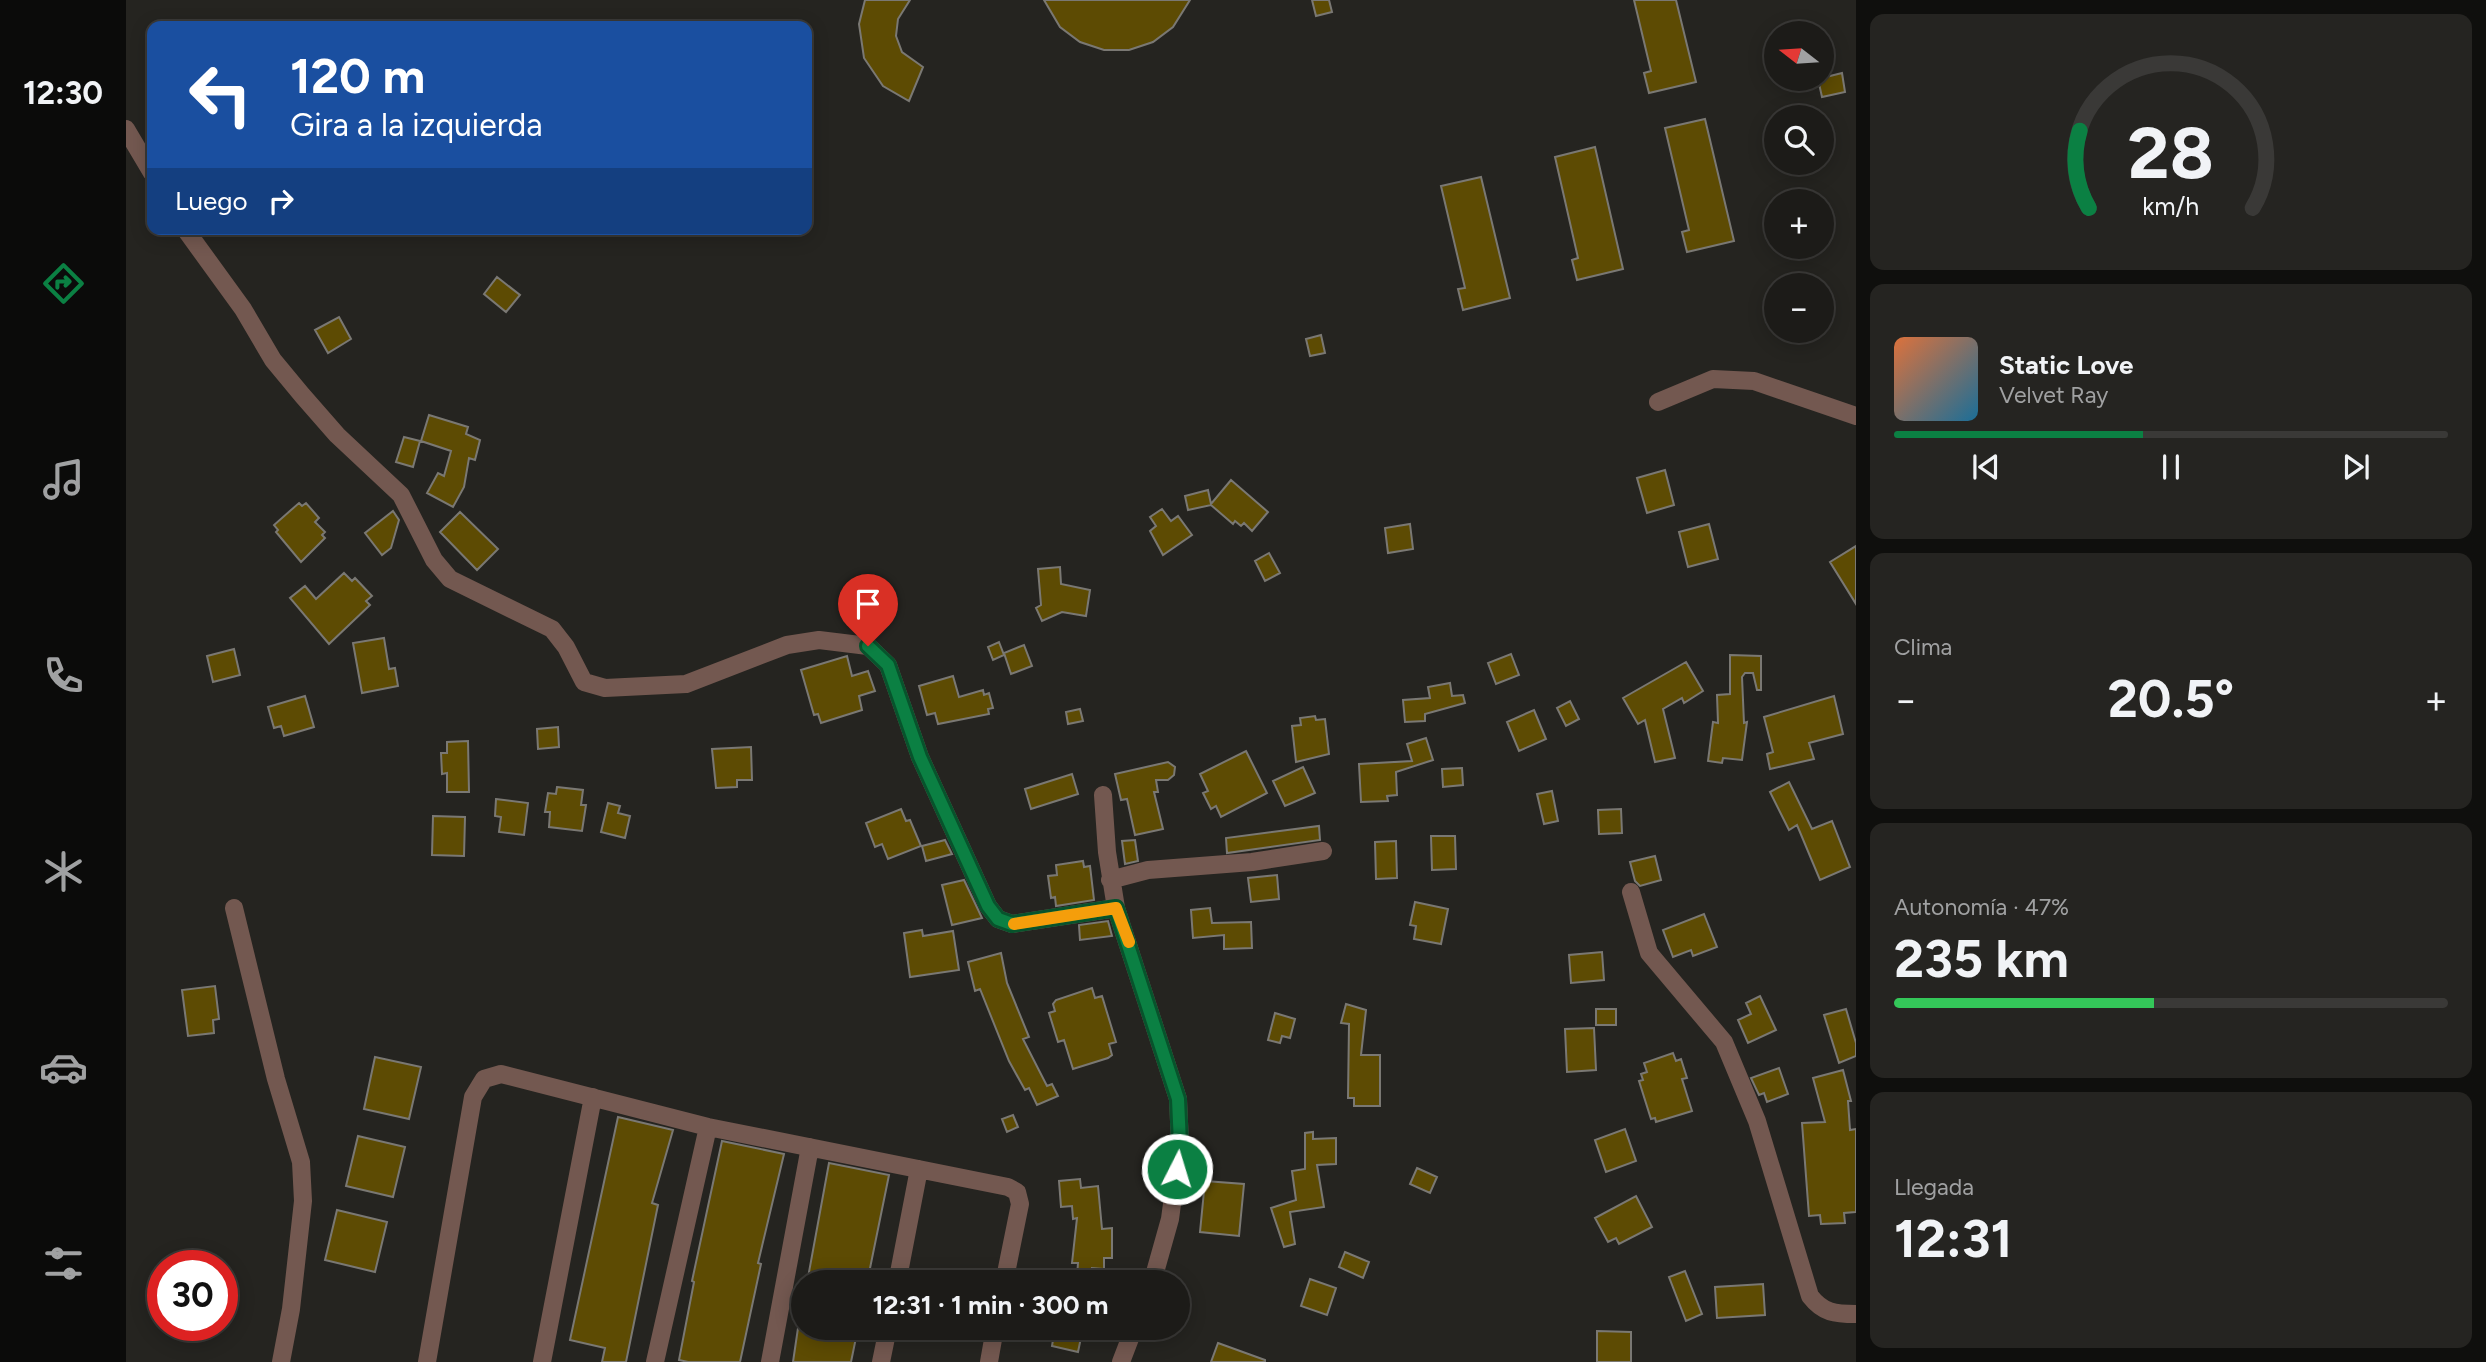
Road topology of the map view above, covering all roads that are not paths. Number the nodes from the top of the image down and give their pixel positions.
1 (126, 129) edge
2 (147, 165) edge
3 (189, 235) edge
4 (1658, 402) dead end
5 (1856, 416) edge
6 (1103, 795) dead end
7 (1323, 851) dead end
8 (1110, 880) junction
9 (1631, 892) dead end
10 (234, 908) dead end
11 (1116, 908) junction
12 (593, 1097) junction
13 (708, 1127) junction
14 (810, 1147) junction
15 (919, 1169) junction
16 (900, 1270) edge
17 (1007, 1270) edge
18 (1156, 1270) edge
19 (1856, 1314) edge
20 (886, 1340) edge
21 (993, 1340) edge
22 (1129, 1340) edge
23 (281, 1362) edge
24 (427, 1362) edge
25 (542, 1362) edge
26 (655, 1362) edge
27 (770, 1362) edge
28 (881, 1362) edge
29 (989, 1362) edge
30 (1121, 1362) edge

1 - 2 street
3 - 11 street
4 - 5 street
6 - 8 street
7 - 8 street
8 - 11 street
9 - 19 street
10 - 23 street
11 - 18 street
12 - 13 street
12 - 24 street
12 - 25 street
13 - 14 street
13 - 26 street
14 - 15 street
14 - 27 street
15 - 16 street
15 - 17 street
20 - 28 street
21 - 29 street
22 - 30 street

